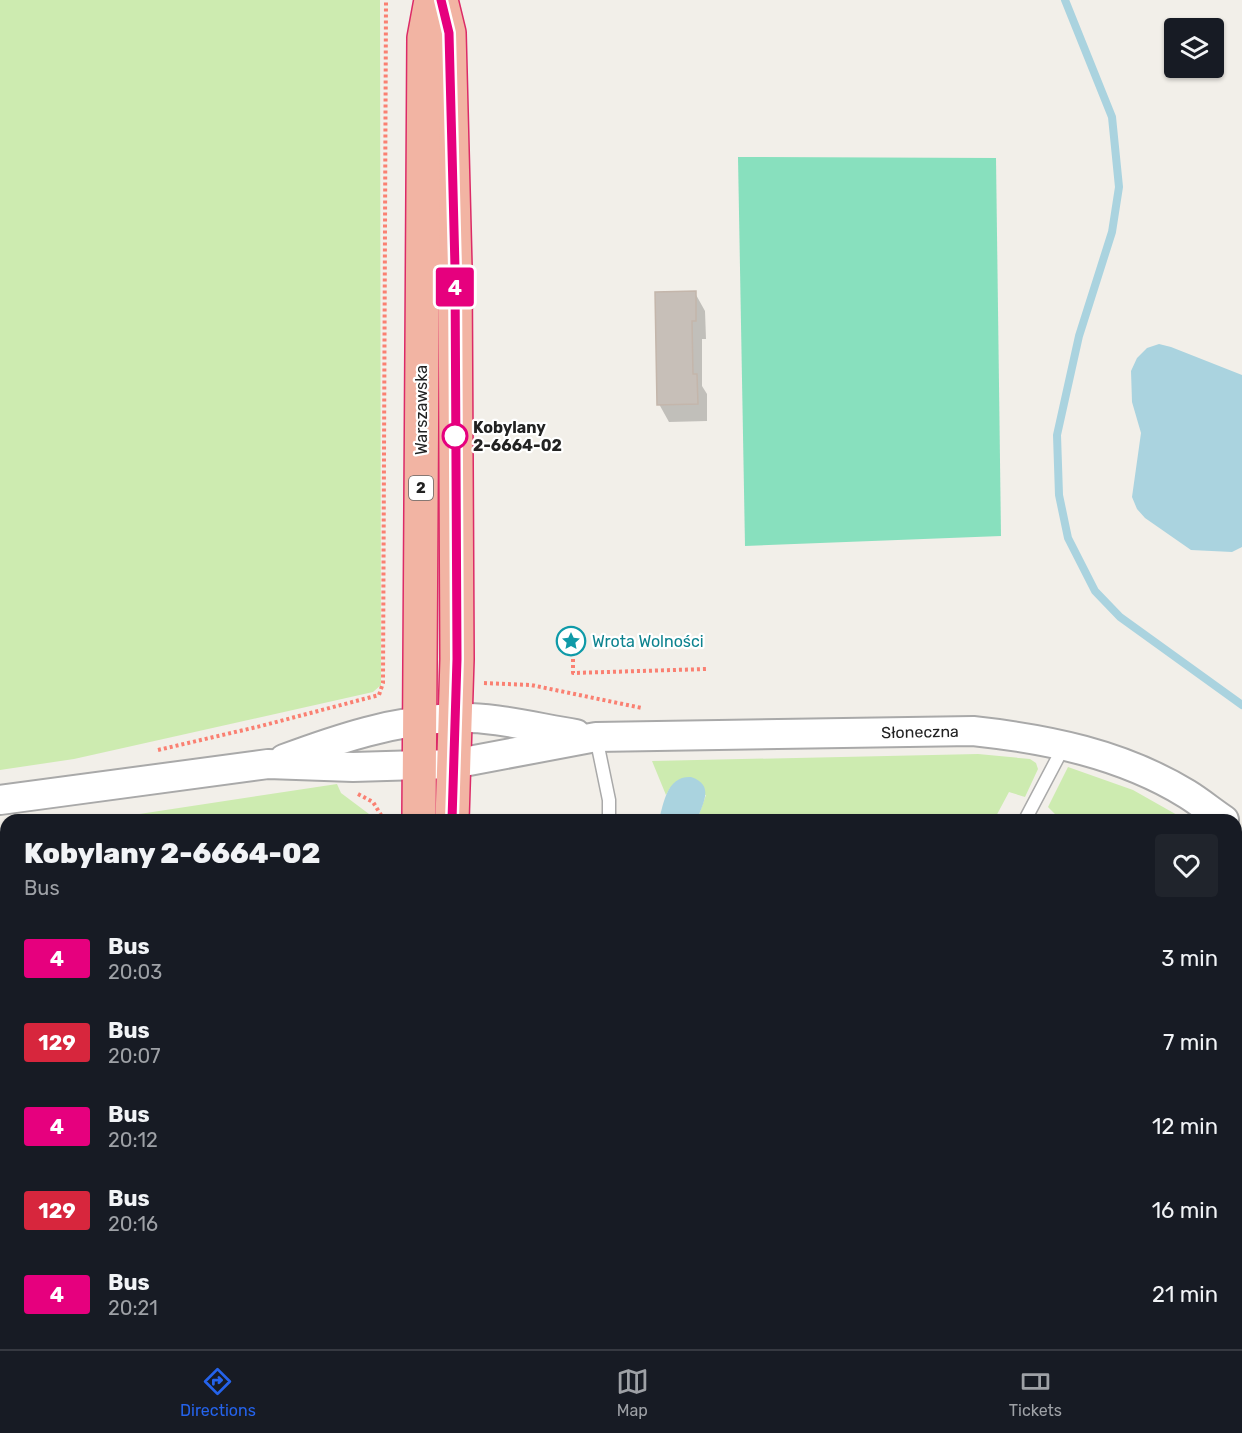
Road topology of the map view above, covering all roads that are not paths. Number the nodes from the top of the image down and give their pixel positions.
1 (431, 0) edge
2 (441, 0) edge
3 (454, 717) junction
4 (419, 722) junction
5 (596, 737) junction
6 (1065, 744) junction
7 (268, 764) junction
8 (453, 764) junction
9 (419, 766) junction
10 (0, 800) edge
11 (419, 814) edge
12 (452, 814) edge
13 (609, 814) edge
14 (1028, 814) edge
15 (1215, 814) edge

1 - 4 highway, Warszawska / 2
2 - 3 highway, Warszawska / 2
3 - 4 street, Słoneczna
3 - 5 street, Słoneczna
3 - 8 highway, Warszawska / 2
4 - 7 street, Słoneczna
4 - 9 highway, Warszawska / 2
5 - 6 street, Słoneczna
5 - 8 street, Słoneczna
5 - 13 lane
6 - 14 lane
6 - 15 street, Słoneczna
7 - 9 street, Słoneczna
7 - 10 street
8 - 9 street, Słoneczna
8 - 12 highway, Warszawska / 2
9 - 11 highway, Warszawska / 2

